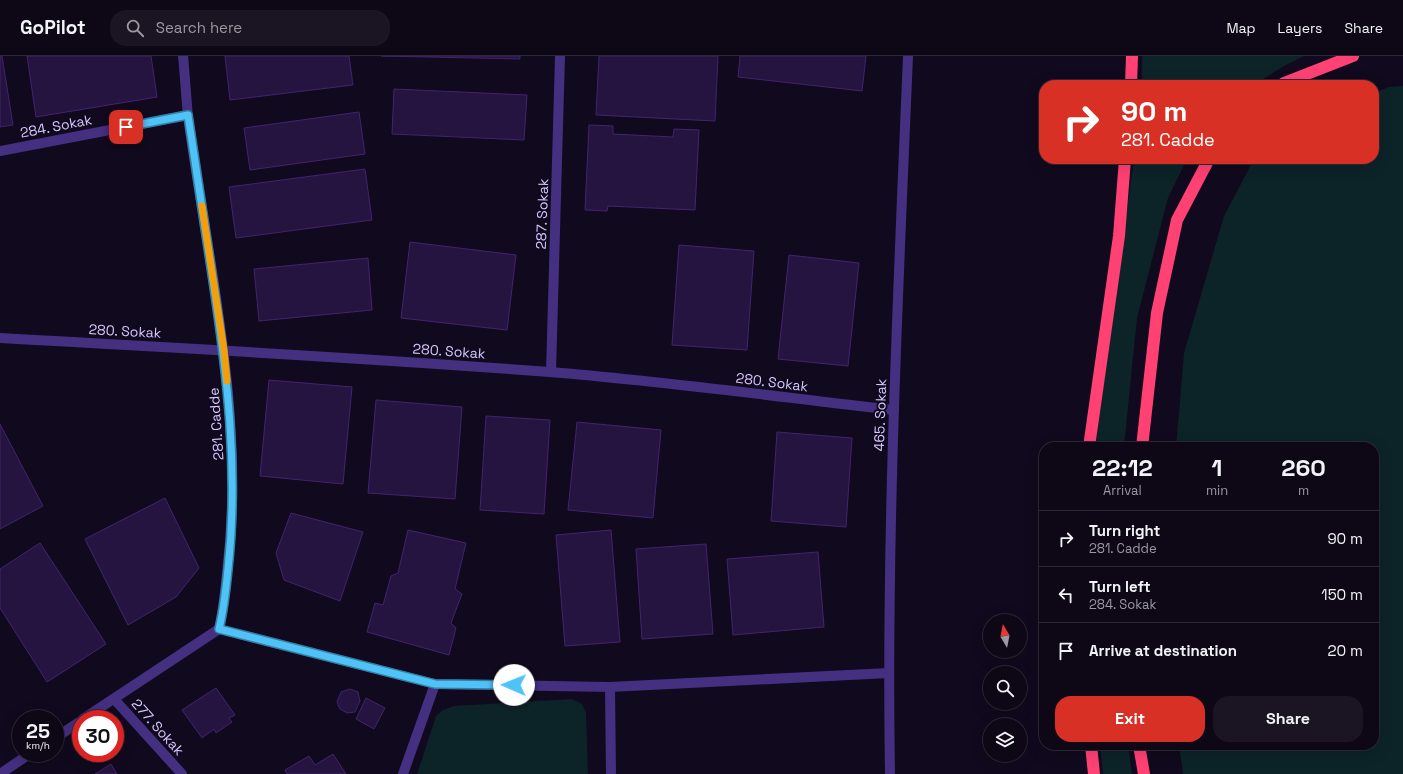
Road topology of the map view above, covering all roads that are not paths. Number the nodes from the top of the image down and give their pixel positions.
1 (183, 56) edge
2 (560, 56) edge
3 (908, 56) edge
4 (1132, 56) edge
5 (1353, 56) edge
6 (1131, 80) edge
7 (1292, 80) edge
8 (188, 115) junction
9 (0, 151) edge
10 (1125, 164) edge
11 (1207, 164) edge
12 (0, 338) edge
13 (224, 350) junction
14 (551, 372) junction
15 (894, 410) junction
16 (1090, 442) edge
17 (1143, 442) edge
18 (219, 629) junction
19 (889, 673) junction
20 (435, 684) junction
21 (610, 687) junction
22 (114, 699) junction
23 (97, 710) edge
24 (1092, 750) edge
25 (1140, 750) edge
26 (18, 762) edge
27 (0, 774) edge
28 (182, 774) edge
29 (404, 774) edge
30 (611, 774) edge
31 (890, 774) edge
32 (1094, 774) edge
33 (1144, 774) edge

1 - 8 street, 281. Cadde
2 - 14 street, 287. Sokak
3 - 15 street, 465. Sokak
4 - 6 highway
5 - 7 highway
8 - 9 street, 284. Sokak
8 - 13 street, 281. Cadde
10 - 16 highway
11 - 17 highway
12 - 13 street, 280. Sokak
13 - 14 street, 280. Sokak
13 - 18 street, 281. Cadde
14 - 15 street, 280. Sokak
15 - 19 street, 465. Sokak
18 - 20 street
18 - 22 street
19 - 21 street
19 - 31 street, 465. Sokak
20 - 21 street
20 - 29 street
21 - 30 street
22 - 23 street
22 - 28 street, 277. Sokak
24 - 32 highway
25 - 33 highway
26 - 27 street

